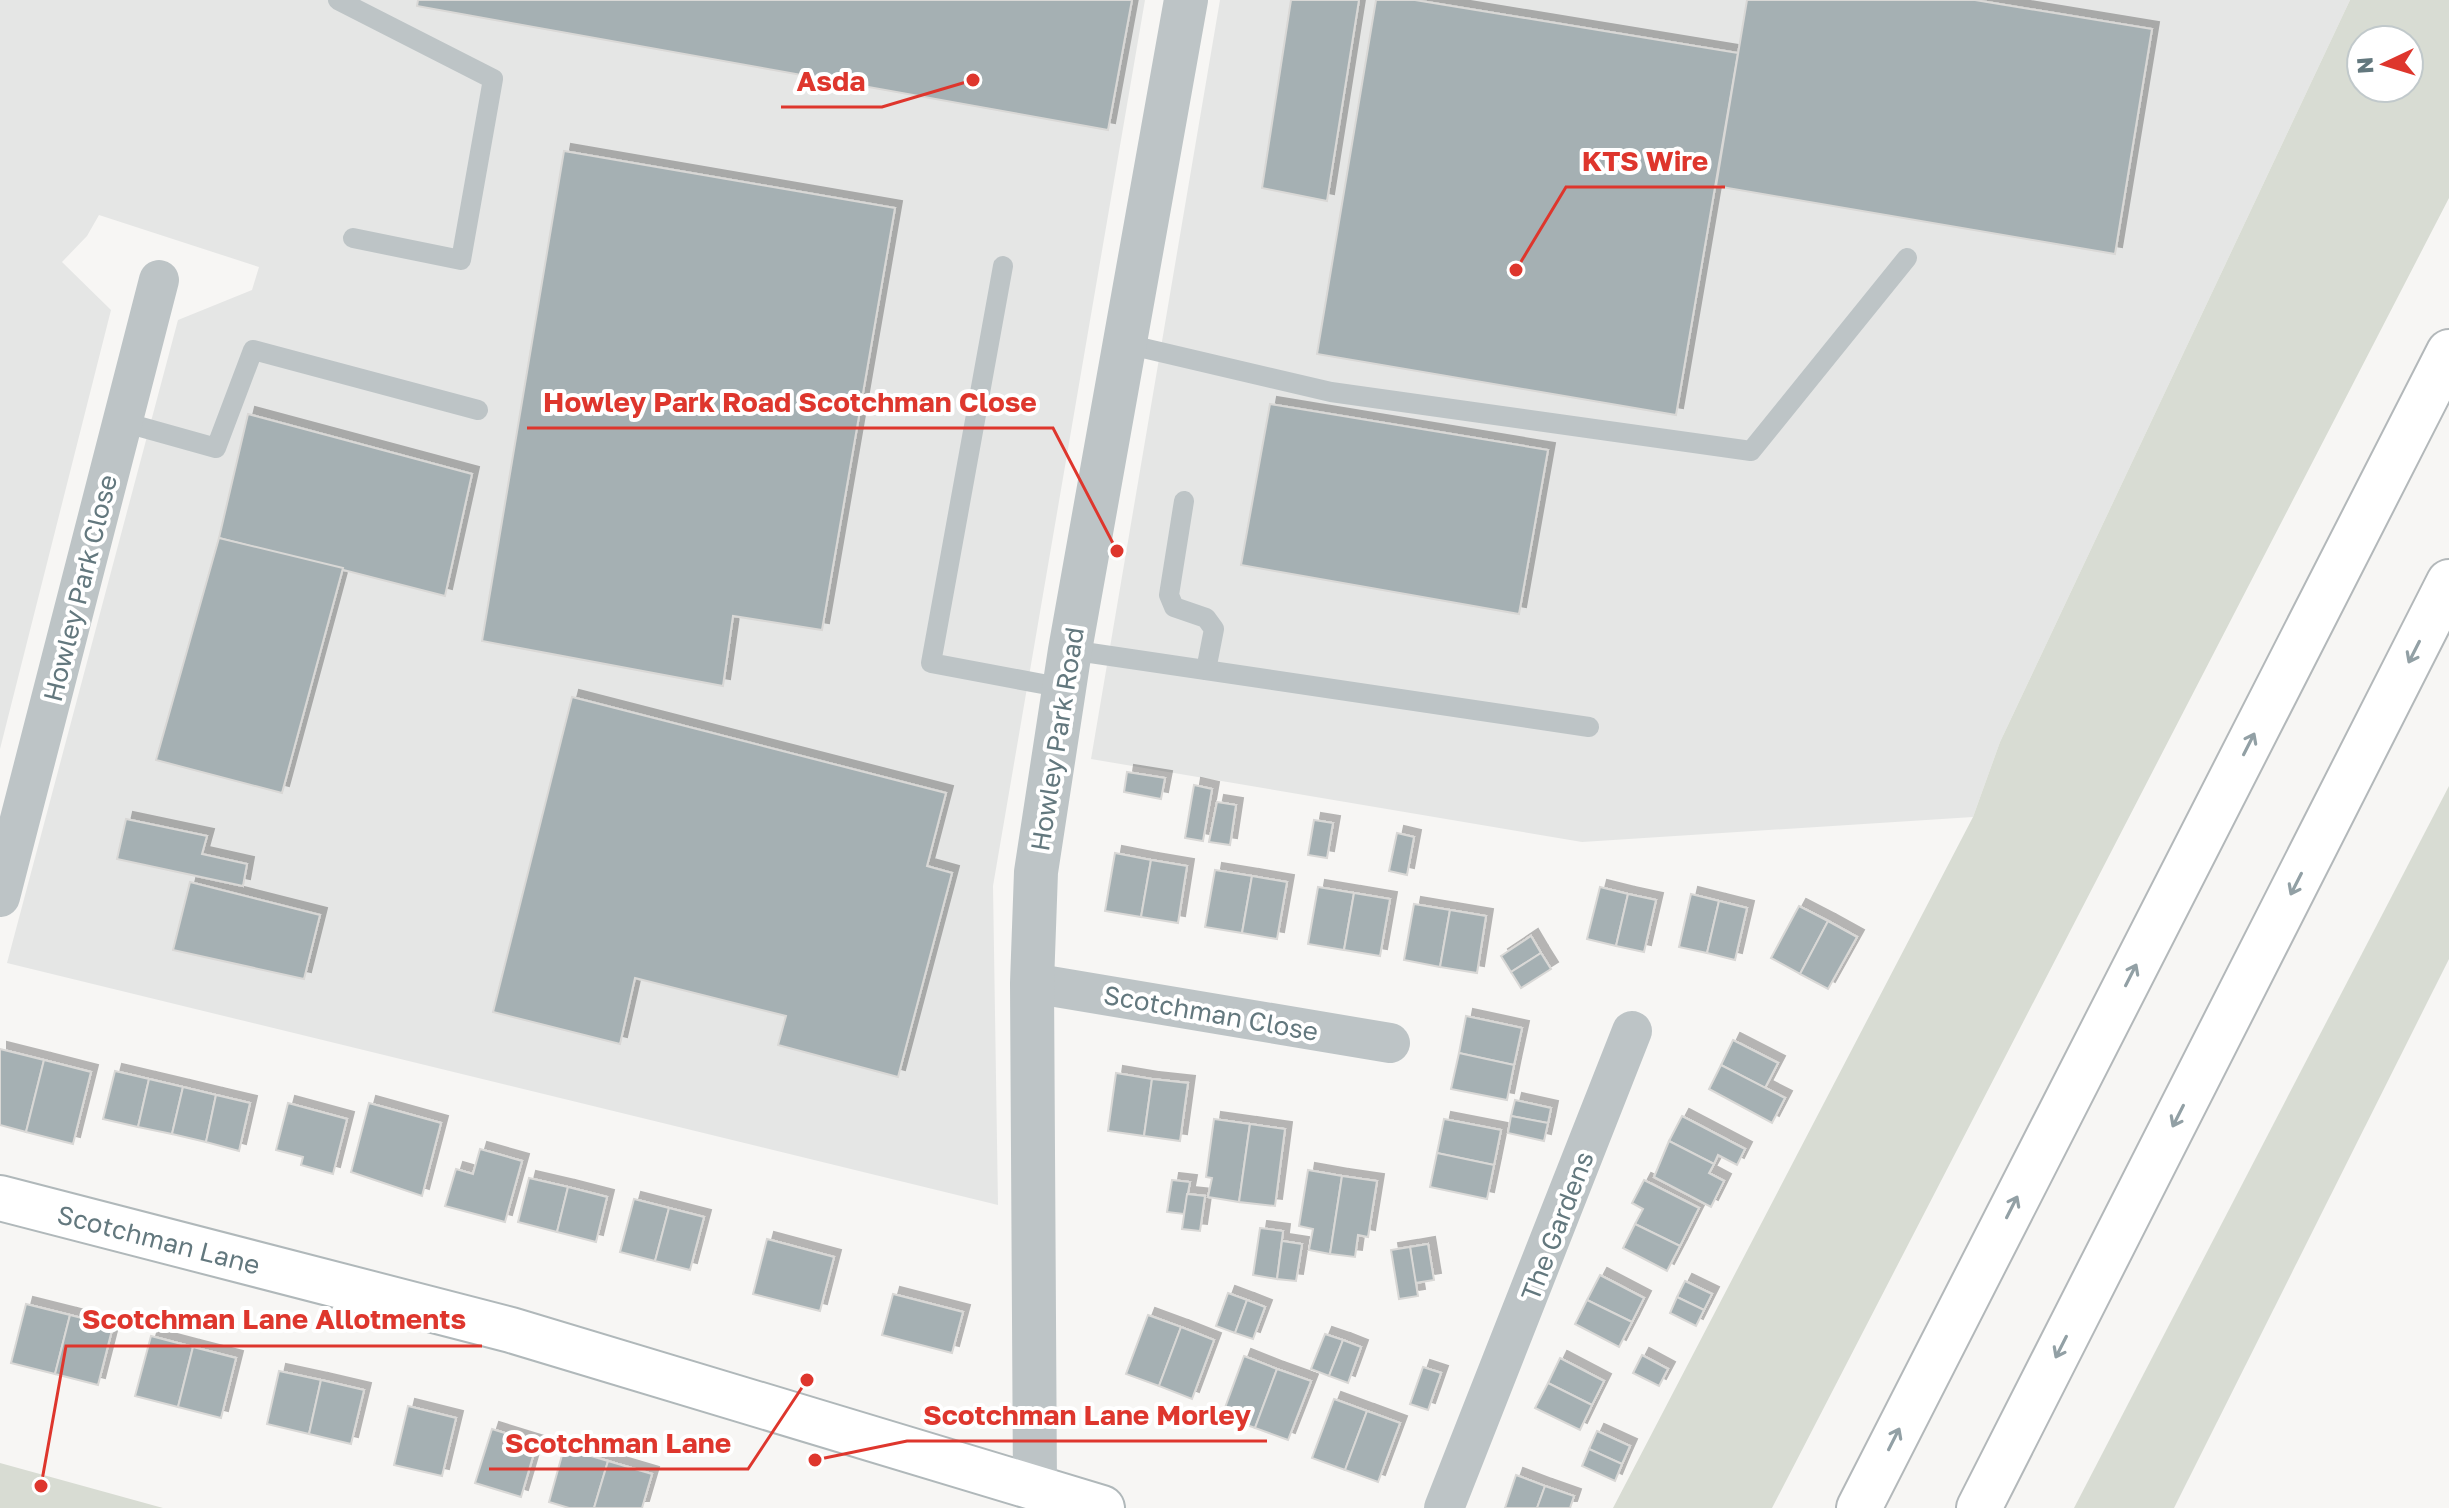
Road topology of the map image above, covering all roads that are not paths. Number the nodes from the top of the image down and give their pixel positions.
1 (338, 0) edge
2 (1186, 0) edge
3 (353, 238) dead end
4 (1907, 258) dead end
5 (1003, 266) dead end
6 (159, 280) dead end
7 (1126, 344) junction
8 (2449, 352) edge
9 (478, 410) dead end
10 (123, 422) junction
11 (1184, 501) dead end
12 (2449, 582) edge
13 (1067, 669) junction
14 (1206, 670) junction
15 (1589, 727) dead end
16 (0, 897) edge
17 (1032, 983) junction
18 (1632, 1031) dead end
19 (1390, 1043) dead end
20 (0, 1198) edge
21 (1035, 1487) junction
22 (1102, 1508) edge
23 (1444, 1508) edge
24 (1859, 1508) edge
25 (1979, 1508) edge

1 - 3 lane
2 - 7 street, Howley Park Road
4 - 7 lane
5 - 13 lane
6 - 10 street, Howley Park Close
7 - 13 street, Howley Park Road
24 -> 8 main road
9 - 10 lane
10 - 16 street, Howley Park Close
11 - 14 lane
12 -> 25 main road
13 - 14 lane
13 - 17 street, Howley Park Road
14 - 15 lane
17 - 19 street, Scotchman Close
17 - 21 street, Howley Park Road
18 - 23 street, The Gardens
20 - 21 main road, Scotchman Lane
21 - 22 main road, Scotchman Lane

